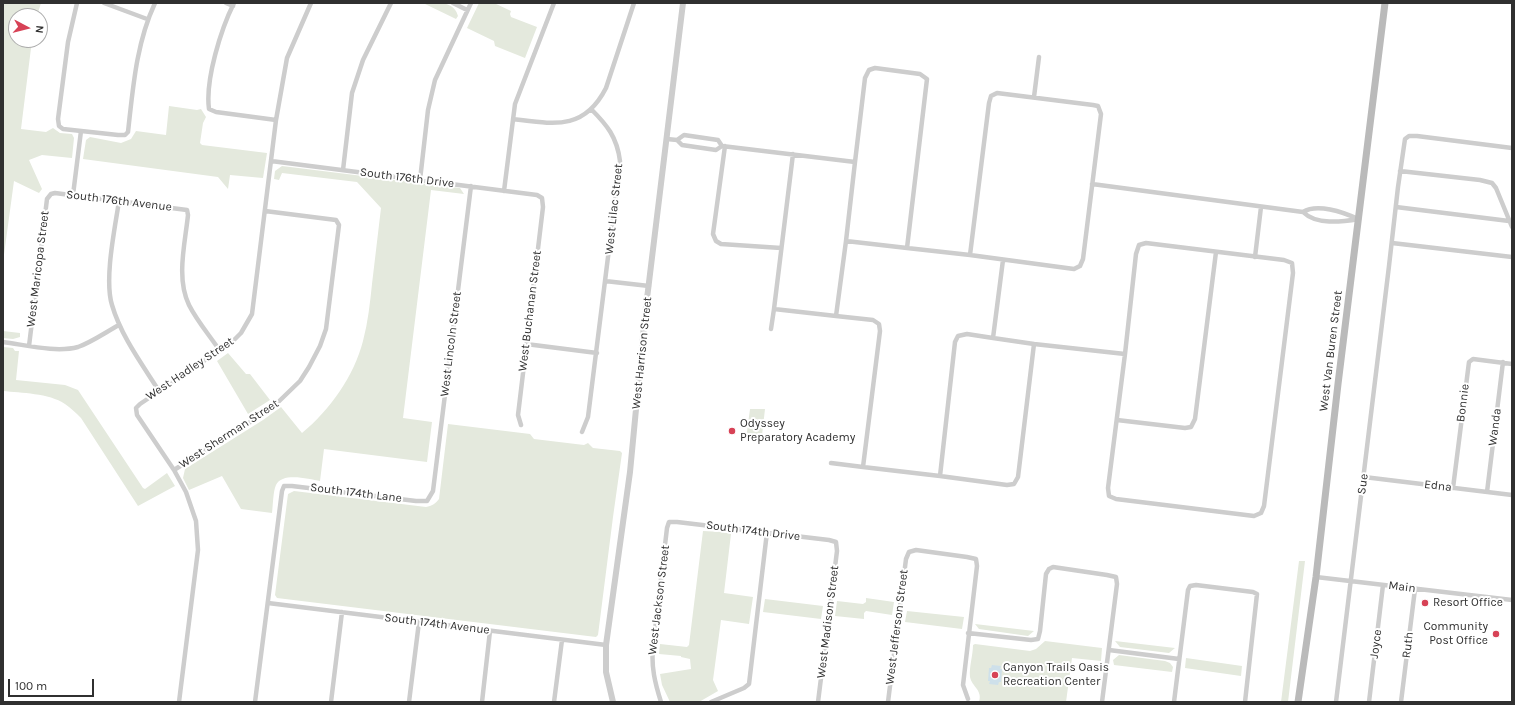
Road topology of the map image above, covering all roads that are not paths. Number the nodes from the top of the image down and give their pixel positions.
1 (77, 3) edge
2 (104, 3) edge
3 (155, 3) edge
4 (226, 3) edge
5 (311, 3) edge
6 (392, 3) edge
7 (453, 3) edge
8 (471, 3) edge
9 (554, 3) edge
10 (634, 3) edge
11 (683, 3) edge
12 (1385, 3) edge
13 (233, 5) edge
14 (468, 10) junction
15 (148, 19) junction
16 (1039, 57) dead end
17 (1034, 97) junction
18 (591, 109) junction
19 (514, 119) junction
20 (276, 120) junction
21 (81, 131) junction
22 (667, 139) junction
23 (677, 140) junction
24 (724, 146) junction
25 (1512, 148) edge
26 (793, 154) junction
27 (271, 161) junction
28 (856, 162) junction
29 (343, 170) junction
30 (1400, 171) junction
31 (420, 180) junction
32 (1092, 184) junction
33 (471, 186) junction
34 (504, 191) junction
35 (51, 194) joint
36 (73, 195) junction
37 (542, 198) joint
38 (119, 200) junction
39 (1260, 207) junction
40 (1396, 207) junction
41 (265, 211) junction
42 (1303, 212) junction
43 (1359, 219) junction
44 (1509, 221) junction
45 (1512, 227) edge
46 (846, 241) junction
47 (1392, 243) junction
48 (781, 248) junction
49 (907, 248) junction
50 (1216, 252) junction
51 (970, 255) junction
52 (1255, 257) junction
53 (1512, 257) edge
54 (1003, 260) junction
55 (605, 281) junction
56 (649, 286) junction
57 (774, 309) junction
58 (836, 316) junction
59 (120, 325) junction
60 (771, 329) dead end
61 (993, 338) junction
62 (3, 342) edge
63 (526, 344) junction
64 (1034, 344) junction
65 (29, 346) junction
66 (220, 351) junction
67 (597, 353) junction
68 (1125, 354) junction
69 (1503, 362) junction
70 (1512, 364) edge
71 (159, 391) junction
72 (1117, 420) junction
73 (521, 425) dead end
74 (582, 432) dead end
75 (831, 463) dead end
76 (864, 466) junction
77 (174, 470) junction
78 (940, 476) junction
79 (1364, 477) junction
80 (1452, 488) junction
81 (1487, 492) junction
82 (1512, 495) edge
83 (427, 501) joint
84 (670, 522) joint
85 (767, 532) junction
86 (836, 542) joint
87 (1316, 577) junction
88 (1351, 581) junction
89 (1383, 585) junction
90 (1415, 589) junction
91 (1512, 600) edge
92 (268, 603) junction
93 (342, 612) junction
94 (419, 622) junction
95 (490, 631) junction
96 (968, 633) junction
97 (562, 640) junction
98 (606, 645) junction
99 (1109, 650) junction
100 (1179, 659) junction
101 (968, 699) dead end
102 (715, 701) edge
103 (179, 702) edge
104 (255, 702) edge
105 (331, 702) edge
106 (409, 702) edge
107 (482, 702) edge
108 (554, 702) edge
109 (613, 702) edge
110 (661, 702) edge
111 (818, 702) edge
112 (888, 702) edge
113 (1102, 702) edge
114 (1174, 702) edge
115 (1246, 702) edge
116 (1298, 702) edge
117 (1336, 702) edge
118 (1369, 702) edge
119 (1401, 702) edge

1 - 21 street
2 - 15 street
3 - 15 street
4 - 13 street
5 - 20 street, West Hadley Street
6 - 29 street
7 - 14 street
8 - 14 street
9 - 19 street
10 - 18 street
11 - 22 street, West Harrison Street
12 - 43 main road, West Van Buren Street
13 - 20 street
14 - 31 street
15 - 21 street
16 - 17 street
17 - 32 street
17 - 51 street
18 - 19 street
18 - 55 street, West Lilac Street
19 - 34 street
20 - 27 street, West Hadley Street
21 - 36 street
22 - 23 street
22 - 56 street, West Harrison Street
23 - 24 street
23 - 24 street
24 - 26 street
24 - 48 street
25 - 30 street, Sue
26 - 28 street
26 - 48 street
27 - 29 street, South 176th Drive
27 - 41 street, West Hadley Street
28 - 46 street
28 - 49 street
29 - 31 street, South 176th Drive
30 - 40 street, Sue
30 - 44 street
31 - 33 street, South 176th Drive
32 - 39 street
32 - 54 street
33 - 34 street, South 176th Drive
33 - 83 street, West Lincoln Street
34 - 37 street, South 176th Drive
35 - 36 street, South 176th Avenue
35 - 65 street, West Maricopa Street
36 - 38 street, South 176th Avenue
37 - 63 street, West Buchanan Street
38 - 59 street
38 - 66 street, South 176th Avenue
39 - 42 street
39 - 52 street
40 - 44 street
40 - 47 street, Sue
41 - 66 street, West Hadley Street
41 - 77 street, West Sherman Street
42 - 43 street
42 - 43 street
43 - 87 main road, West Van Buren Street
44 - 45 street
46 - 49 street
46 - 58 street
47 - 53 street
47 - 79 street, Sue
48 - 57 street
49 - 51 street
50 - 52 street
50 - 68 street
50 - 72 street
51 - 54 street
52 - 72 street
54 - 61 street
55 - 56 street
55 - 67 street, West Lilac Street
56 - 98 street, West Harrison Street
57 - 58 street
57 - 60 street
58 - 76 street
59 - 65 street
59 - 71 street
61 - 64 street
61 - 78 street
62 - 65 street
63 - 67 street
63 - 73 street, West Buchanan Street
64 - 68 street
64 - 78 street
66 - 71 street, West Hadley Street
67 - 74 street, West Lilac Street
68 - 72 street
69 - 70 street, Bonnie
69 - 80 street, Bonnie
69 - 81 street, Wanda
71 - 77 street, West Hadley Street
75 - 76 street
76 - 78 street
77 - 103 street, West Hadley Street
79 - 80 street, Edna
79 - 88 street, Sue
80 - 81 street, Edna
81 - 82 street, Edna
83 - 92 street, South 174th Lane
84 - 85 street, South 174th Drive
84 - 110 street, West Jackson Street
85 - 86 street, South 174th Drive
85 - 102 street
86 - 111 street, West Madison Street
87 - 88 street, Main
87 - 116 main road, West Van Buren Street
88 - 89 street, Main
88 - 117 street, Sue
89 - 90 street, Main
89 - 118 street, Joyce
90 - 91 street, Main
90 - 119 street, Ruth
92 - 93 street, South 174th Avenue
92 - 104 street
93 - 94 street, South 174th Avenue
93 - 105 street
94 - 95 street, South 174th Avenue
94 - 106 street
95 - 97 street, South 174th Avenue
95 - 107 street
96 - 99 street
96 - 101 street
96 - 112 street, West Jefferson Street
97 - 98 street, South 174th Avenue
97 - 108 street
98 - 109 street, West Harrison Street
99 - 100 street
99 - 113 street
100 - 114 street
100 - 115 street

